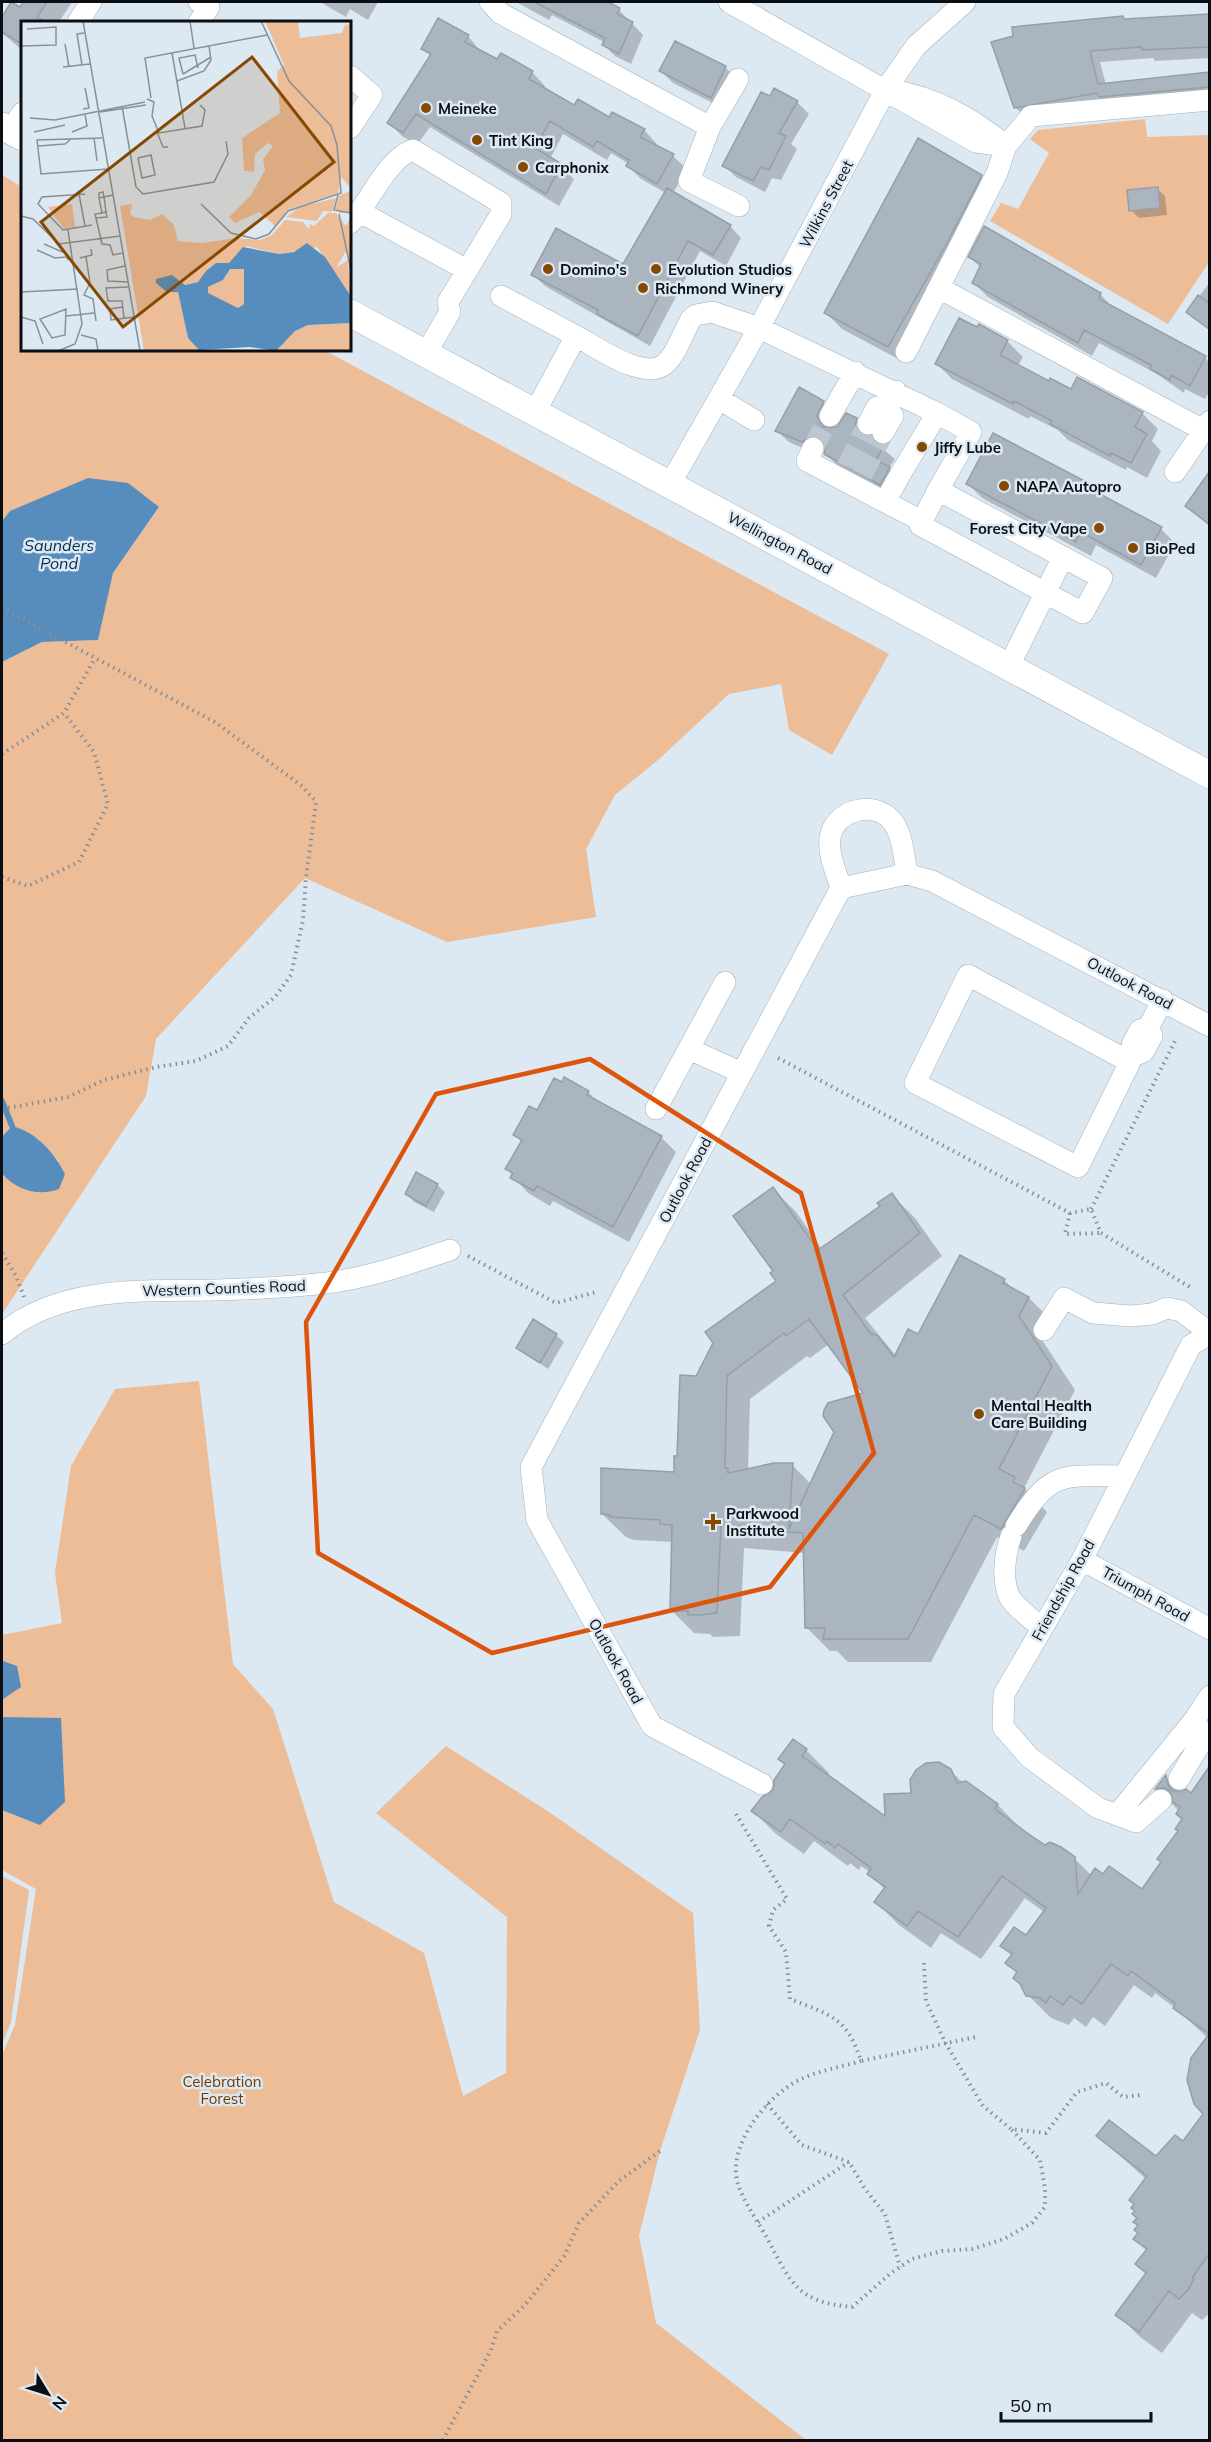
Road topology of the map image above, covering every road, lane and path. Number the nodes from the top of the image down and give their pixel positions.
1 (91, 2) edge
2 (490, 2) edge
3 (729, 2) edge
4 (965, 2) edge
5 (79, 21) edge
6 (351, 77) edge
7 (738, 79) dead end
8 (886, 89) junction
9 (1209, 100) edge
10 (351, 126) edge
11 (710, 127) junction
12 (1006, 146) junction
13 (739, 206) dead end
14 (355, 218) edge
15 (467, 270) junction
16 (939, 288) junction
17 (501, 296) dead end
18 (351, 314) edge
19 (759, 328) junction
20 (576, 336) junction
21 (906, 352) dead end
22 (426, 353) junction
23 (855, 372) junction
24 (719, 399) junction
25 (891, 399) junction
26 (535, 412) junction
27 (937, 413) junction
28 (830, 416) tunnel mouth
29 (754, 420) dead end
30 (1206, 426) edge
31 (876, 429) tunnel mouth
32 (813, 448) dead end
33 (1175, 472) dead end
34 (670, 484) junction
35 (938, 490) junction
36 (889, 504) junction
37 (922, 521) junction
38 (1063, 557) junction
39 (1045, 592) junction
40 (2, 608) edge
41 (95, 658) junction
42 (1009, 666) junction
43 (64, 713) junction
44 (2, 754) edge
45 (1209, 775) edge
46 (907, 874) junction
47 (2, 877) edge
48 (841, 888) junction
49 (725, 982) dead end
50 (1163, 1000) junction
51 (1209, 1026) edge
52 (1176, 1039) dead end
53 (689, 1049) junction
54 (778, 1058) dead end
55 (1132, 1059) junction
56 (742, 1073) junction
57 (2, 1109) edge
58 (656, 1109) dead end
59 (1091, 1209) junction
60 (1070, 1213) junction
61 (1101, 1233) junction
62 (458, 1252) joint
63 (2, 1253) edge
64 (1193, 1289) dead end
65 (596, 1292) dead end
66 (31, 1315) junction
67 (1044, 1330) dead end
68 (1209, 1333) edge
69 (2, 1334) edge
70 (1124, 1476) junction
71 (1082, 1560) junction
72 (1042, 1628) junction
73 (1209, 1629) edge
74 (1209, 1696) edge
75 (1195, 1719) junction
76 (1179, 1779) dead end
77 (762, 1784) dead end
78 (1161, 1800) dead end
79 (736, 1814) dead end
80 (1117, 1815) junction
81 (924, 1963) dead end
82 (976, 2037) dead end
83 (946, 2044) junction
84 (861, 2061) junction
85 (1141, 2095) dead end
86 (767, 2104) junction
87 (1011, 2129) junction
88 (660, 2151) dead end
89 (849, 2162) junction
90 (758, 2222) junction
91 (900, 2267) junction
92 (443, 2440) edge

1 - 5 street
2 - 11 street
3 - 8 street
4 - 8 street, Wilkins Street
6 - 10 street
7 - 11 street
8 - 12 street
8 - 19 street, Wilkins Street
9 - 12 street
11 - 13 street
12 - 16 street
14 - 15 street
14 - 15 street
15 - 22 street
16 - 21 street
16 - 30 street
17 - 20 street
18 - 22 main road, Wellington Road
19 - 20 street
19 - 23 street
19 - 24 street, Wilkins Street
20 - 26 street
22 - 26 main road, Wellington Road
23 - 25 street
23 - 28 street
24 - 29 street
24 - 34 street, Wilkins Street
25 - 27 street
25 - 31 street
26 - 34 main road, Wellington Road
27 - 35 street
27 - 36 street
30 - 33 street
32 - 36 street
34 - 42 main road, Wellington Road
35 - 37 street
35 - 38 street
36 - 37 street
37 - 39 street
38 - 39 street
38 - 39 street
39 - 42 street
40 - 41 path
41 - 43 path
41 - 57 path
42 - 45 main road, Wellington Road
43 - 44 path
43 - 47 path
46 - 48 street, Outlook Road
46 - 48 street
46 - 50 street, Outlook Road
48 - 56 street, Outlook Road
49 - 53 street
50 - 51 street, Outlook Road
50 - 55 street
52 - 59 path
53 - 56 street
53 - 58 street
54 - 60 path
55 - 55 street
56 - 77 street, Outlook Road
59 - 60 path
59 - 61 path
60 - 61 path
61 - 64 path
62 - 65 path
62 - 66 street, Western Counties Road
63 - 66 path
66 - 69 street, Western Counties Road
67 - 68 street
68 - 70 street, Friendship Road
70 - 71 street, Friendship Road
70 - 72 street
71 - 72 street, Friendship Road
71 - 73 street, Triumph Road
72 - 80 street, Friendship Road
74 - 75 street
75 - 76 street
75 - 80 street
78 - 80 street, Friendship Road
79 - 84 path
81 - 83 path
82 - 83 path
83 - 84 path
83 - 87 path
84 - 86 path
85 - 87 path
86 - 89 path
86 - 90 path
87 - 91 path
88 - 92 path
89 - 90 path
89 - 91 path
90 - 91 path

